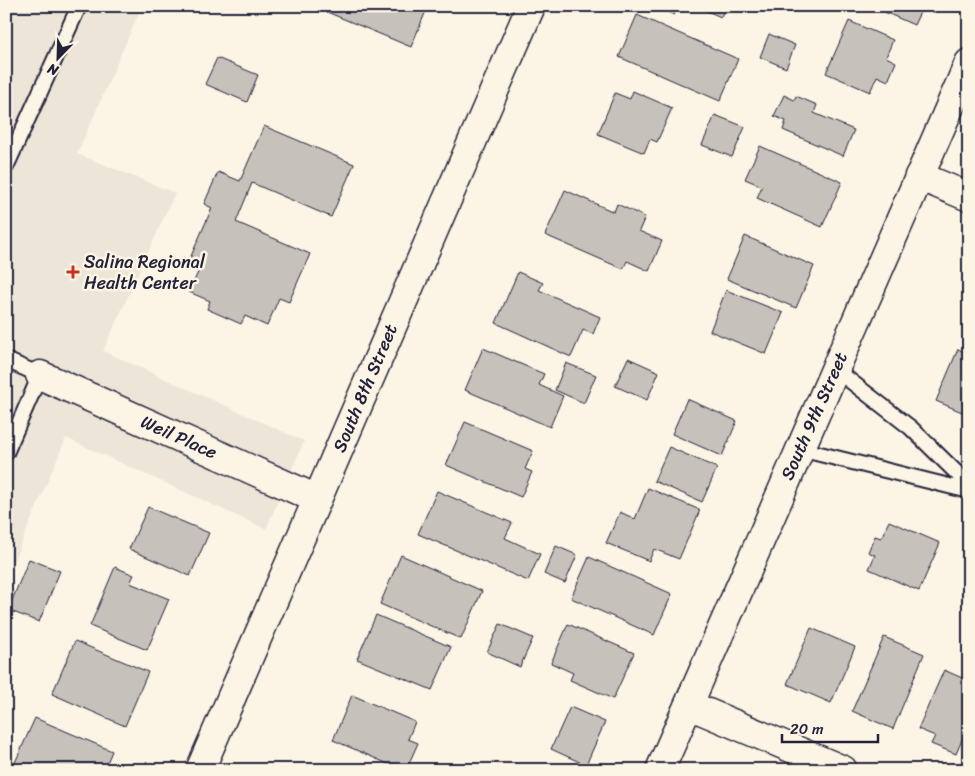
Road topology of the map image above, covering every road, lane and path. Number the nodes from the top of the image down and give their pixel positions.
1 (79, 6) edge
2 (531, 6) edge
3 (969, 63) edge
4 (6, 166) edge
5 (919, 176) junction
6 (969, 197) edge
7 (6, 360) edge
8 (835, 369) junction
9 (40, 375) junction
10 (800, 449) junction
11 (6, 453) edge
12 (969, 485) edge
13 (969, 491) edge
14 (317, 499) junction
15 (689, 705) junction
16 (200, 770) edge
17 (660, 770) edge
18 (843, 770) edge

1 - 4 lane
2 - 14 street, South 8th Street
3 - 5 street, South 9th Street
5 - 6 street
5 - 8 street, South 9th Street
7 - 9 lane
8 - 10 street, South 9th Street
8 - 12 lane
9 - 11 lane
9 - 14 street, Weil Place
10 - 13 lane
10 - 15 street, South 9th Street
14 - 16 street, South 8th Street
15 - 17 street, South 9th Street
15 - 18 street

